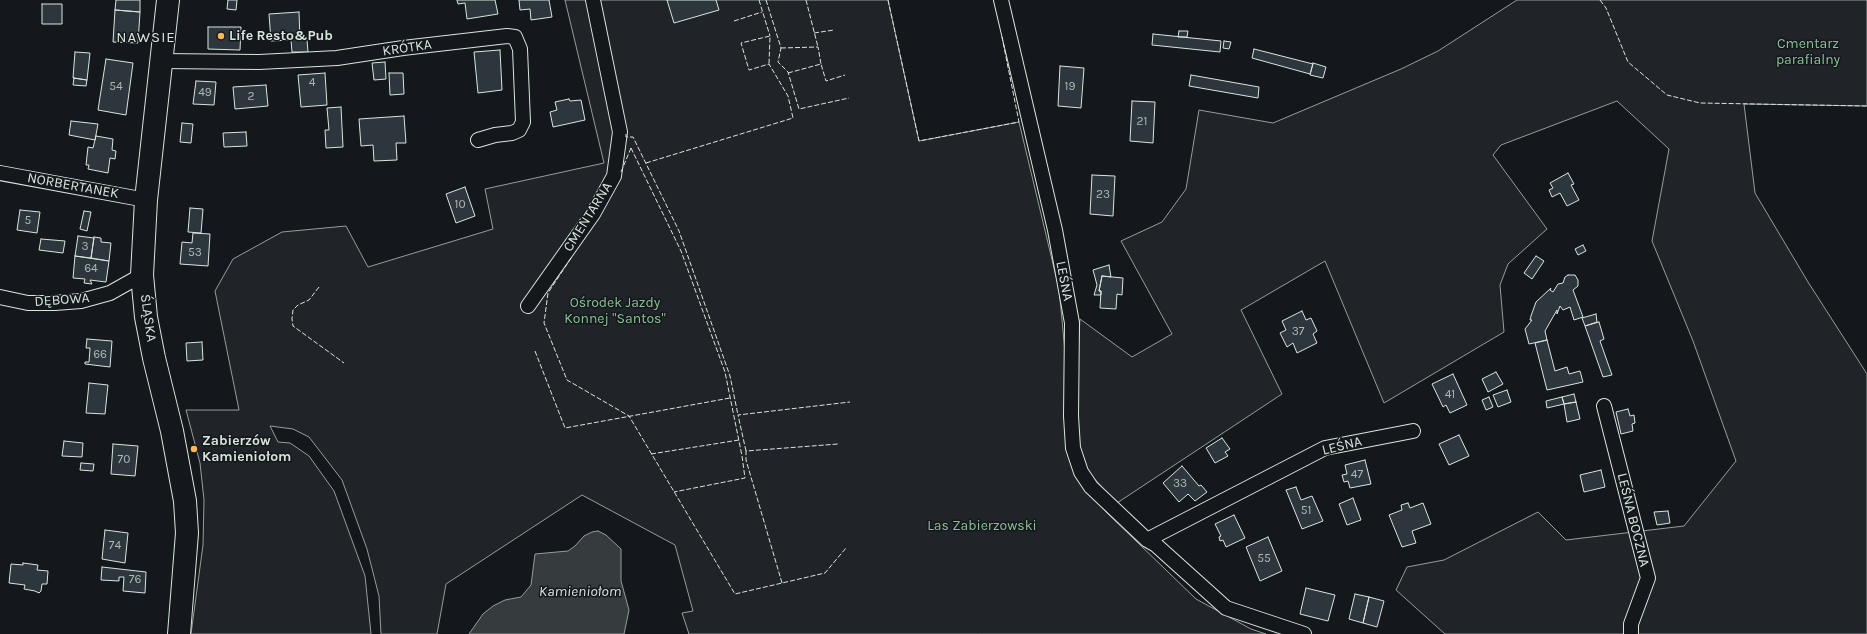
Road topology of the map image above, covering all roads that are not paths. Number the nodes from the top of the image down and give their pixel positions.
1 (168, 0) edge
2 (593, 0) edge
3 (1002, 0) edge
4 (161, 61) junction
5 (478, 140) dead end
6 (0, 173) edge
7 (146, 200) junction
8 (142, 275) junction
9 (0, 297) edge
10 (528, 306) dead end
11 (1604, 406) dead end
12 (1413, 431) dead end
13 (1147, 540) junction
14 (179, 634) edge
15 (1304, 634) edge
16 (1630, 634) edge

1 - 4 main road, ŚLĄSKA
2 - 10 street, CMENTARNA
3 - 13 street, LEŚNA
4 - 5 street, KRÓTKA
4 - 7 main road, ŚLĄSKA
6 - 7 street, NORBERTANEK
7 - 8 main road, ŚLĄSKA
8 - 9 street, DĘBOWA
8 - 14 main road, ŚLĄSKA
11 - 16 street, LEŚNA BOCZNA
12 - 13 street, LEŚNA
13 - 15 street, LEŚNA

